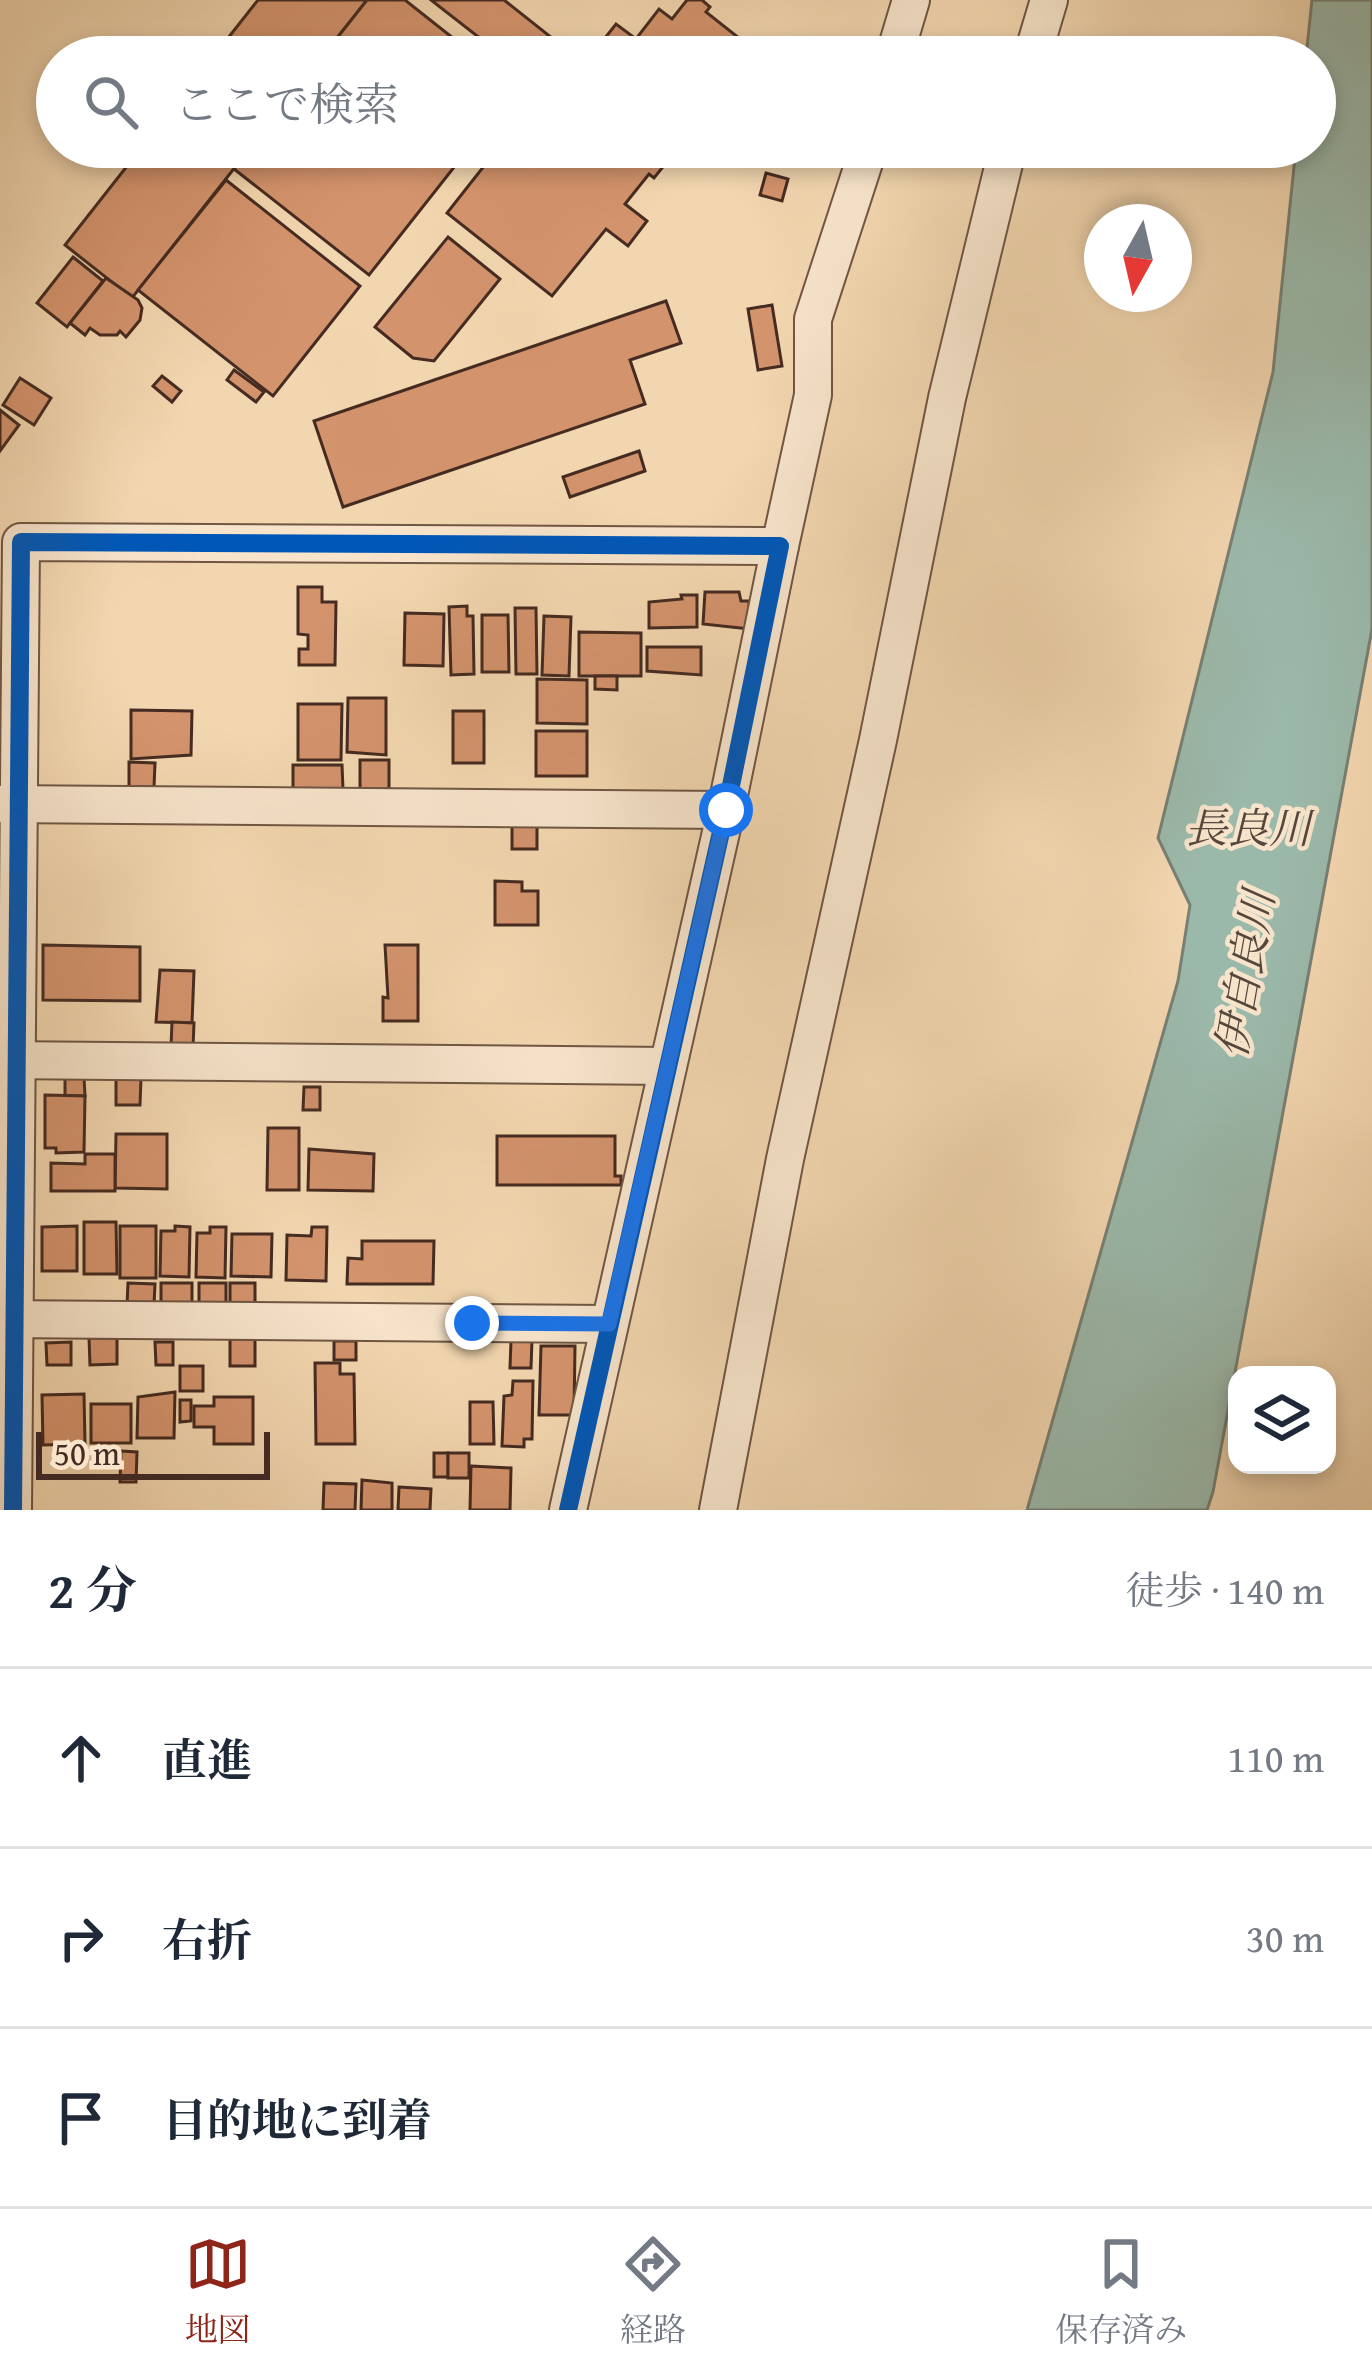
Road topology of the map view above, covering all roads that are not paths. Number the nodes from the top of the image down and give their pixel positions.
1 (910, 0) edge
2 (1049, 0) edge
3 (900, 36) edge
4 (1039, 36) edge
5 (862, 168) edge
6 (1003, 168) edge
7 (10, 542) edge
8 (780, 546) junction
9 (8, 804) edge
10 (726, 810) junction
11 (8, 1060) edge
12 (668, 1066) junction
13 (8, 1319) edge
14 (609, 1324) junction
15 (14, 1510) edge
16 (568, 1510) edge
17 (718, 1510) edge

1 - 3 street
2 - 4 street
5 - 8 street
6 - 17 street
7 - 8 street
7 - 9 street
8 - 10 street
9 - 10 street
9 - 11 street
10 - 12 street
11 - 12 street
11 - 13 street
12 - 14 street
13 - 14 street
13 - 15 street
14 - 16 street

